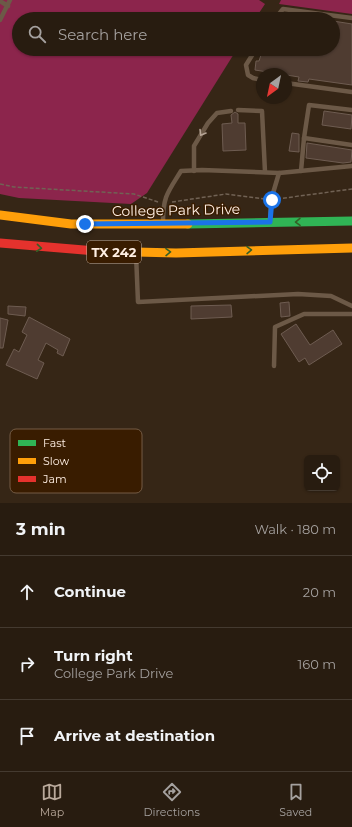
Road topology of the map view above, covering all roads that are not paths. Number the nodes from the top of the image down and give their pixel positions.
1 (10, 0) edge
2 (0, 1) edge
3 (8, 6) junction
4 (281, 12) edge
5 (306, 12) edge
6 (340, 16) edge
7 (352, 18) edge
8 (0, 20) edge
9 (252, 56) edge
10 (256, 79) edge
11 (292, 84) edge
12 (352, 92) edge
13 (238, 110) dead end
14 (352, 110) edge
15 (231, 111) dead end
16 (304, 138) junction
17 (352, 144) edge
18 (352, 166) edge
19 (194, 170) junction
20 (301, 171) junction
21 (265, 172) junction
22 (280, 173) junction
23 (0, 216) edge
24 (352, 217) edge
25 (337, 221) junction
26 (352, 221) edge
27 (270, 222) junction
28 (164, 224) junction
29 (0, 243) edge
30 (352, 248) edge
31 (136, 252) junction
32 (352, 306) edge
33 (352, 314) edge
34 (274, 366) dead end

1 - 3 lane
2 - 3 lane
3 - 8 lane
4 - 5 lane
6 - 7 lane
9 - 10 lane
11 - 12 lane
13 - 21 lane
14 - 16 lane
15 -> 19 lane
16 - 17 lane
16 - 20 lane
18 - 20 lane
19 - 21 lane
19 - 28 lane
20 - 22 lane
21 - 22 lane
22 - 27 lane
23 - 28 main road, College Park Drive / TX 242
24 - 25 main road
25 - 26 main road, College Park Drive / TX 242
25 -> 27 main road, College Park Drive / TX 242
27 - 28 main road, College Park Drive / TX 242
29 -> 31 main road, TX 242
31 -> 30 main road, TX 242
31 - 32 lane
33 - 34 lane

